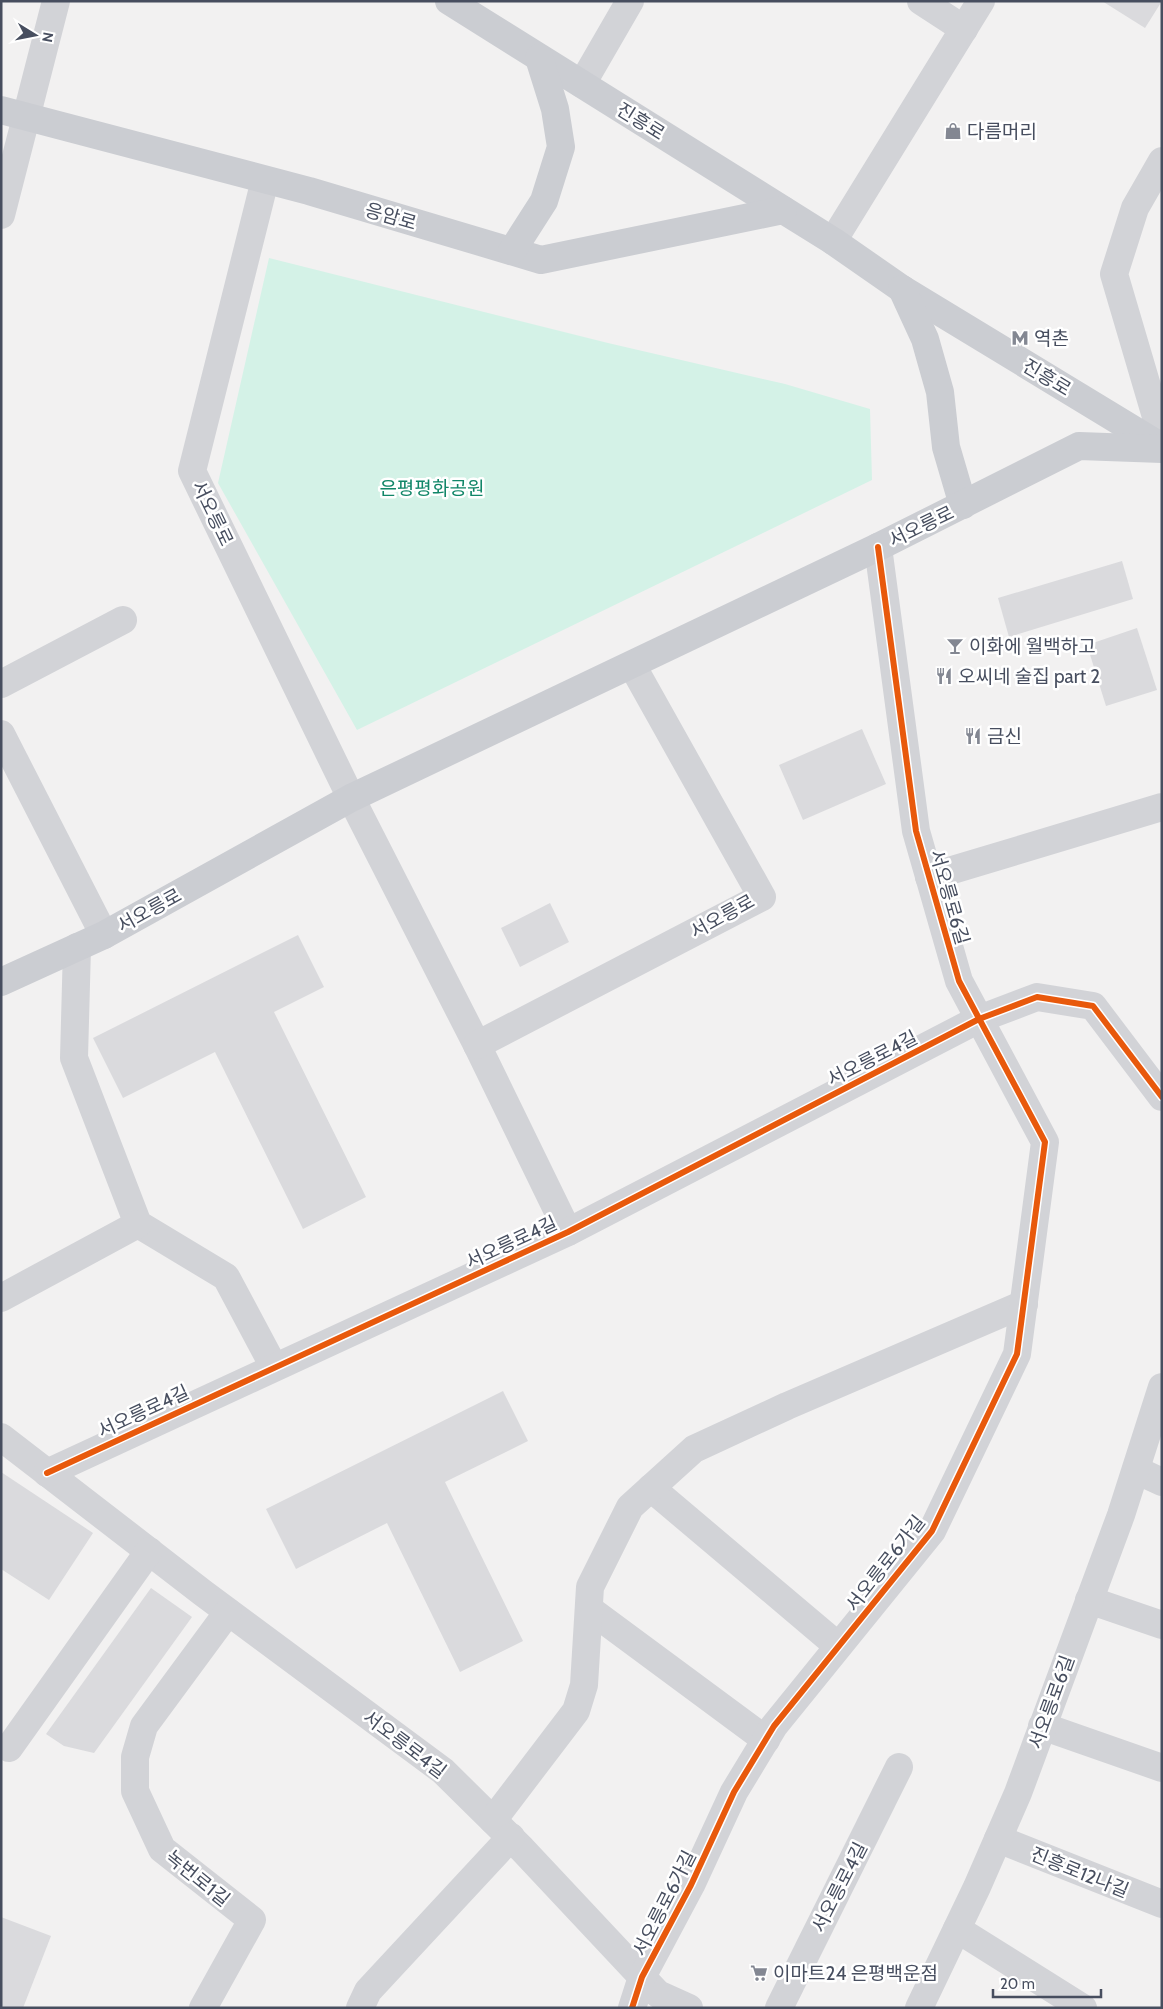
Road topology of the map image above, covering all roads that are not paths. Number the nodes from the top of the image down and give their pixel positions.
1 (56, 1) edge
2 (449, 1) edge
3 (630, 1) edge
4 (921, 1) edge
5 (981, 1) edge
6 (964, 29) junction
7 (539, 58) junction
8 (582, 84) junction
9 (14, 114) edge
10 (1162, 161) edge
11 (265, 180) junction
12 (783, 210) junction
13 (1, 215) edge
14 (833, 241) junction
15 (512, 251) junction
16 (902, 289) junction
17 (1162, 437) edge
18 (1162, 448) edge
19 (963, 505) junction
20 (878, 547) junction
21 (123, 620) dead end
22 (632, 665) junction
23 (1, 684) edge
24 (1, 734) edge
25 (10, 774) edge
26 (351, 798) junction
27 (1162, 807) edge
28 (929, 878) junction
29 (104, 935) junction
30 (77, 947) junction
31 (1, 982) edge
32 (979, 1019) junction
33 (477, 1045) junction
34 (1162, 1097) edge
35 (138, 1224) junction
36 (568, 1232) junction
37 (1, 1298) edge
38 (1024, 1304) junction
39 (274, 1367) junction
40 (1162, 1388) edge
41 (1, 1437) edge
42 (1136, 1470) junction
43 (47, 1472) junction
44 (1162, 1482) edge
45 (651, 1488) junction
46 (149, 1551) junction
47 (1089, 1600) junction
48 (589, 1609) junction
49 (228, 1612) junction
50 (1162, 1626) edge
51 (838, 1646) junction
52 (1042, 1726) junction
53 (766, 1740) junction
54 (8, 1748) dead end
55 (899, 1767) dead end
56 (1162, 1768) edge
57 (502, 1828) junction
58 (998, 1839) junction
59 (1162, 1904) edge
60 (957, 1929) junction
61 (642, 1977) junction
62 (203, 2008) edge
63 (360, 2008) edge
64 (632, 2008) edge
65 (689, 2008) edge
66 (779, 2008) edge
67 (919, 2008) edge
68 (1083, 2008) edge

1 - 9 street
2 - 7 main road, 진흥로
3 - 8 street
4 - 6 street
5 - 6 street
6 - 14 street
7 - 8 main road, 진흥로
7 - 15 main road
8 - 12 main road, 진흥로
9 - 11 main road, 응암로
9 - 13 street
10 - 17 street
11 - 15 main road, 응암로
11 - 26 street, 서오릉로
12 - 14 main road, 진흥로
12 - 15 main road, 응암로
14 - 16 main road, 진흥로
16 - 18 main road, 진흥로
16 - 19 main road
18 - 19 main road, 서오릉로
19 - 20 main road, 서오릉로
20 - 22 main road, 서오릉로
20 - 28 street, 서오릉로6길
21 - 23 street
22 - 26 main road, 서오릉로
22 - 33 street, 서오릉로
24 - 25 street, 서오릉로
25 - 29 street, 서오릉로
26 - 29 main road, 서오릉로
26 - 33 street, 서오릉로
27 - 28 street
28 - 32 street, 서오릉로6길
29 - 30 main road, 서오릉로
30 - 31 main road, 서오릉로
30 - 35 street
32 - 34 street
32 - 36 street, 서오릉로4길
32 - 38 street, 서오릉로6가길
33 - 36 street, 서오릉로
35 - 37 street
35 - 39 street
36 - 39 street, 서오릉로4길
38 - 45 street
38 - 51 street, 서오릉로6가길
39 - 43 street, 서오릉로4길
40 - 42 street, 서오릉로6길
41 - 43 street, 서오릉로4길
42 - 44 street
42 - 47 street, 서오릉로6길
43 - 46 street, 서오릉로4길
45 - 48 street
45 - 51 street
46 - 49 street, 서오릉로4길
46 - 54 street
47 - 50 street
47 - 52 street, 서오릉로6길
48 - 53 street
48 - 57 street
49 - 57 street, 서오릉로4길
49 - 62 street, 녹번로1길
51 - 53 street, 서오릉로6가길
52 - 56 street
52 - 58 street, 서오릉로6길
53 - 61 street, 서오릉로6가길
55 - 66 street, 서오릉로4길
57 - 61 street, 서오릉로4길
57 - 63 street
58 - 59 street, 진흥로12나길
58 - 60 street, 서오릉로6길
60 - 67 street, 서오릉로6길
60 - 68 street
61 - 64 street, 서오릉로6가길
61 - 65 street, 서오릉로4길

